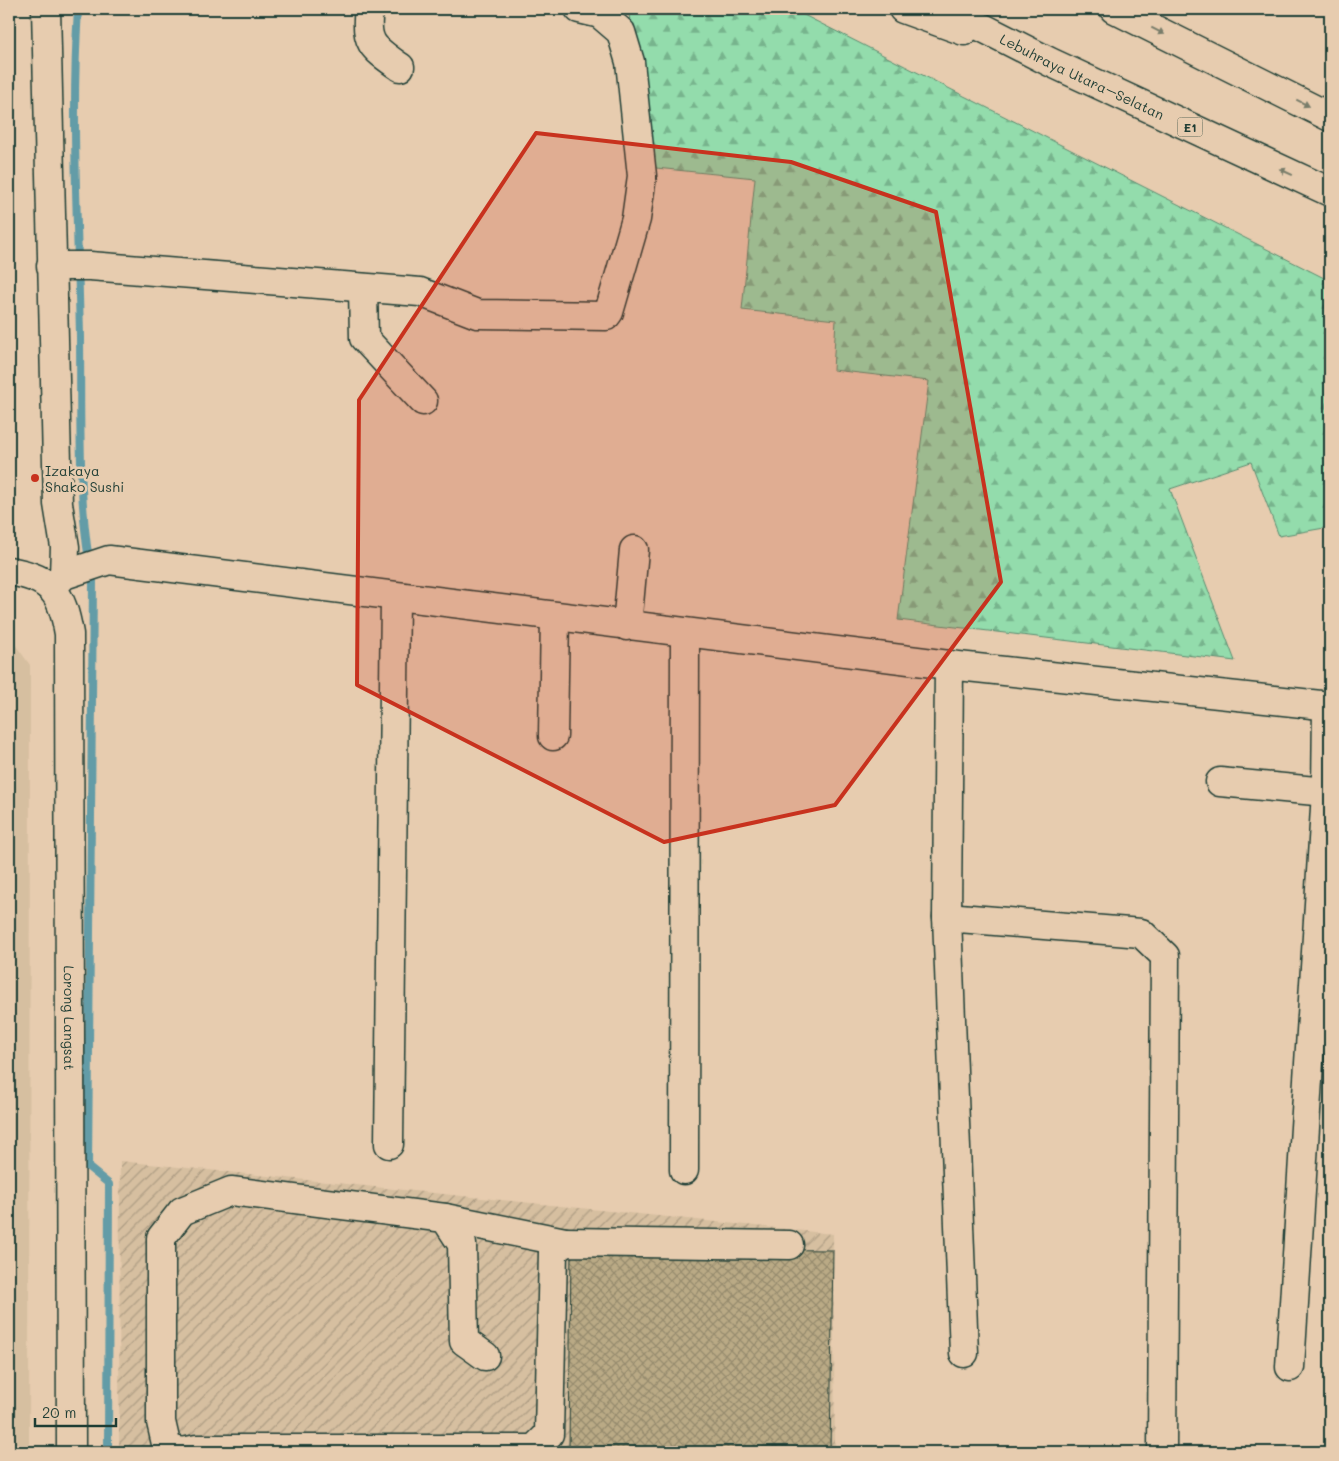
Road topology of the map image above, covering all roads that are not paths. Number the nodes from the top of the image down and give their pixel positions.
1 (46, 9) edge
2 (369, 9) edge
3 (579, 9) edge
4 (903, 9) edge
5 (946, 9) edge
6 (1114, 9) edge
7 (1050, 62) junction
8 (400, 68) dead end
9 (1330, 117) edge
10 (1330, 192) edge
11 (69, 266) junction
12 (363, 288) junction
13 (423, 400) dead end
14 (634, 550) dead end
15 (9, 572) edge
16 (66, 577) junction
17 (395, 597) junction
18 (555, 617) junction
19 (627, 626) junction
20 (685, 633) junction
21 (949, 665) junction
22 (1329, 706) edge
23 (554, 736) dead end
24 (1327, 776) edge
25 (1220, 782) dead end
26 (947, 917) junction
27 (1322, 972) edge
28 (389, 1144) dead end
29 (684, 1170) dead end
30 (445, 1218) junction
31 (565, 1242) junction
32 (789, 1245) dead end
33 (964, 1353) dead end
34 (485, 1356) dead end
35 (1290, 1368) dead end
36 (71, 1452) edge
37 (183, 1452) edge
38 (1162, 1452) edge

1 - 11 main road
2 - 8 main road
3 - 12 main road
4 - 7 main road
5 - 7 main road, Lebuhraya Utara–Selatan / E1
6 -> 9 main road
10 -> 7 main road, Lebuhraya Utara–Selatan / E1
11 - 12 main road
11 - 16 main road
12 - 13 main road
14 - 19 main road
15 - 16 main road
16 - 17 main road
16 - 36 main road, Lorong Langsat
17 - 18 main road
17 - 28 main road
18 - 19 main road
18 - 23 main road
19 - 20 main road
20 - 21 main road
20 - 29 main road
21 - 22 main road
21 - 26 main road
22 - 24 main road
24 - 25 main road
24 - 27 main road
26 - 33 main road
26 - 38 main road
27 - 35 main road
30 - 31 main road
30 - 34 main road
30 - 37 main road
31 - 32 main road
31 - 37 main road

